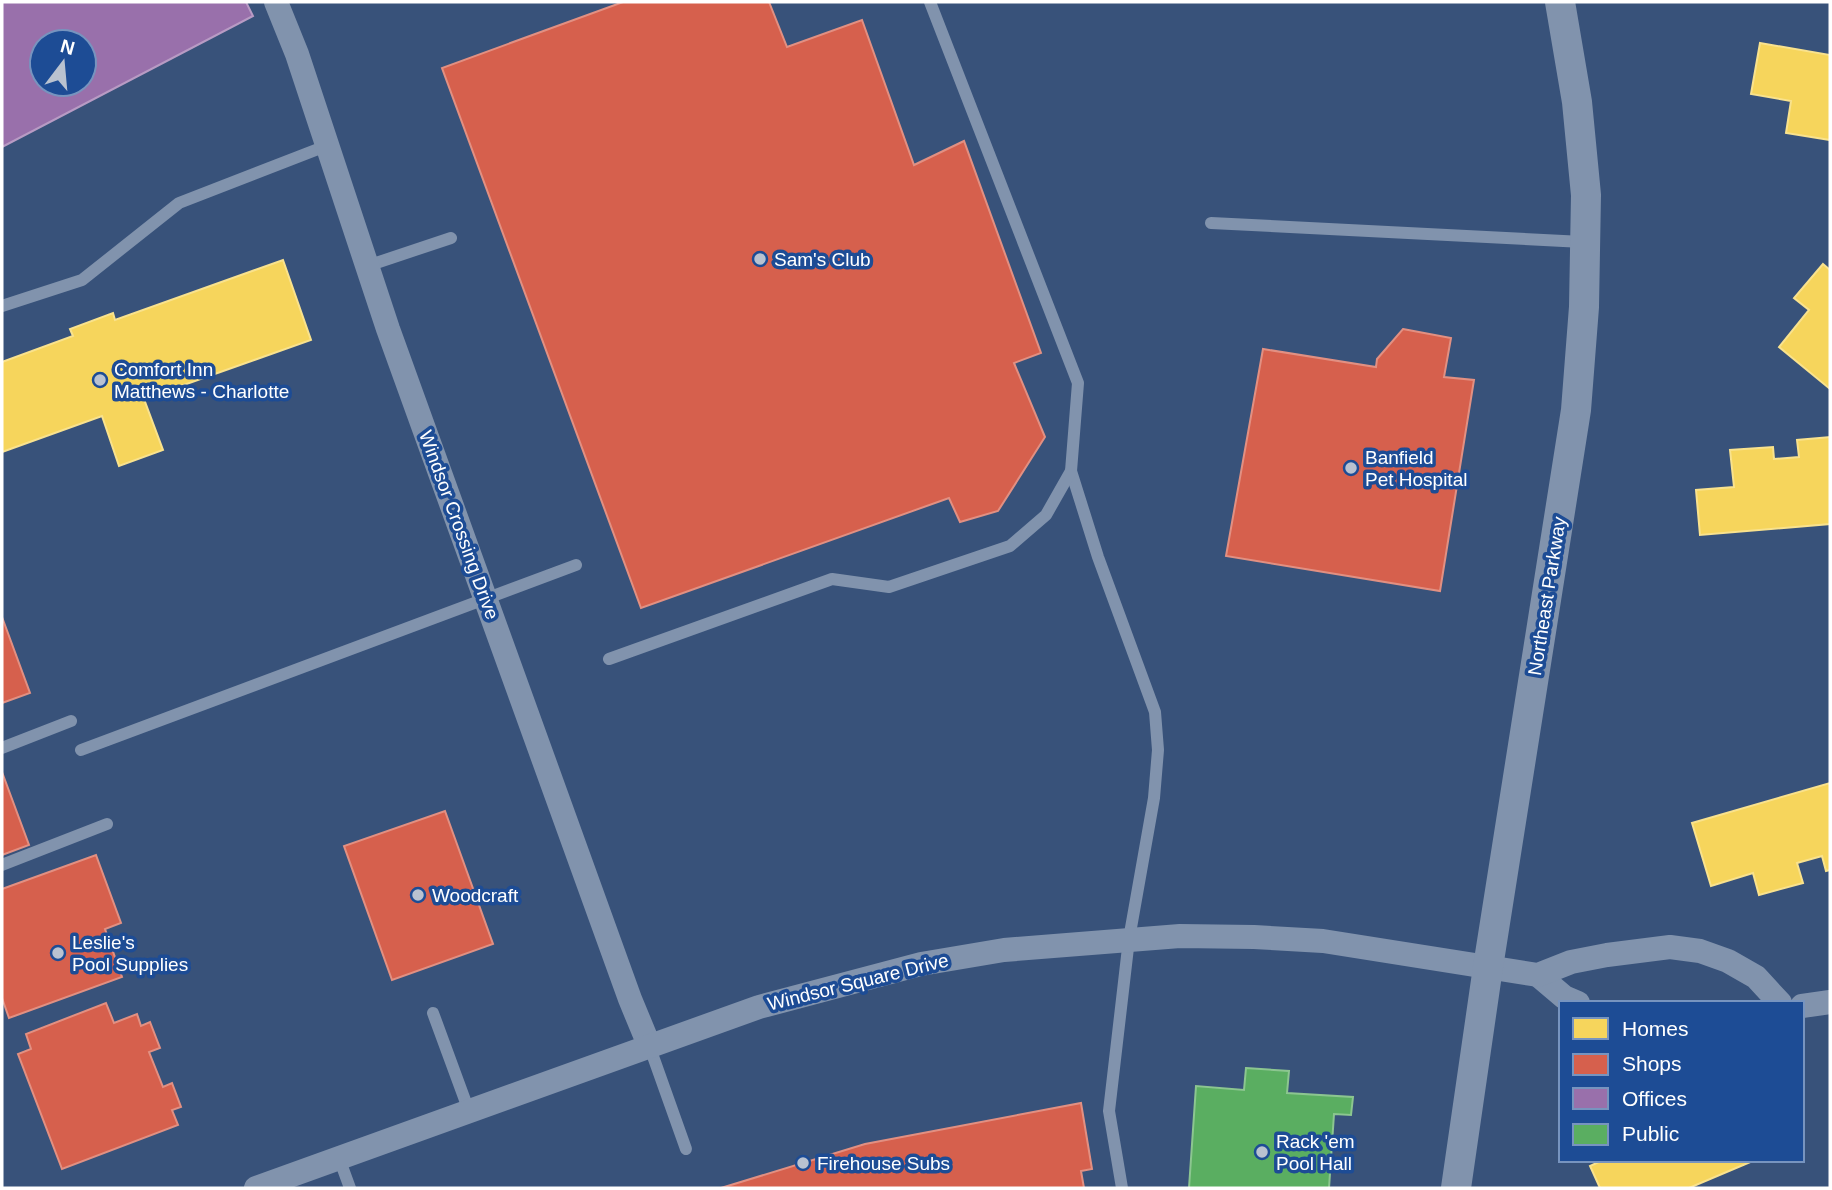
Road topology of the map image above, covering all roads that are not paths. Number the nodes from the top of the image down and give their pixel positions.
1 (276, 2) edge
2 (930, 2) edge
3 (1560, 2) edge
4 (327, 146) junction
5 (1211, 223) dead end
6 (451, 238) dead end
7 (1583, 242) junction
8 (367, 266) junction
9 (2, 306) edge
10 (1071, 471) junction
11 (576, 565) dead end
12 (485, 599) junction
13 (608, 659) dead end
14 (71, 721) dead end
15 (2, 748) edge
16 (80, 750) dead end
17 (107, 824) dead end
18 (2, 865) edge
19 (1129, 939) junction
20 (1488, 967) junction
21 (1538, 975) junction
22 (1572, 1001) edge
23 (1778, 1001) edge
24 (1830, 1002) edge
25 (1804, 1006) edge
26 (433, 1013) dead end
27 (649, 1045) junction
28 (469, 1111) junction
29 (686, 1149) dead end
30 (339, 1158) junction
31 (298, 1181) edge
32 (256, 1188) edge
33 (350, 1188) edge
34 (1122, 1188) edge
35 (1456, 1188) edge

1 - 4 street, Windsor Crossing Drive
2 - 10 lane
3 - 7 street, Northeast Parkway
4 - 8 street, Windsor Crossing Drive
4 - 9 lane
5 - 7 lane
6 - 8 lane
7 - 20 street, Northeast Parkway
8 - 12 street, Windsor Crossing Drive
10 - 13 lane
10 - 19 lane
11 - 12 lane
12 - 16 lane
12 - 27 street, Windsor Crossing Drive
14 - 15 lane
17 - 18 lane
19 - 20 street, Windsor Square Drive
19 - 27 street, Windsor Square Drive
19 - 34 lane
20 - 21 street, Windsor Square Drive
20 - 35 street, Northeast Parkway
21 - 22 street
21 - 23 street
24 - 25 street
26 - 28 lane
27 - 28 street, Windsor Square Drive
27 - 29 lane
28 - 30 street, Windsor Square Drive
30 - 31 street, Windsor Square Drive
30 - 33 lane
31 - 32 street, Windsor Square Drive

